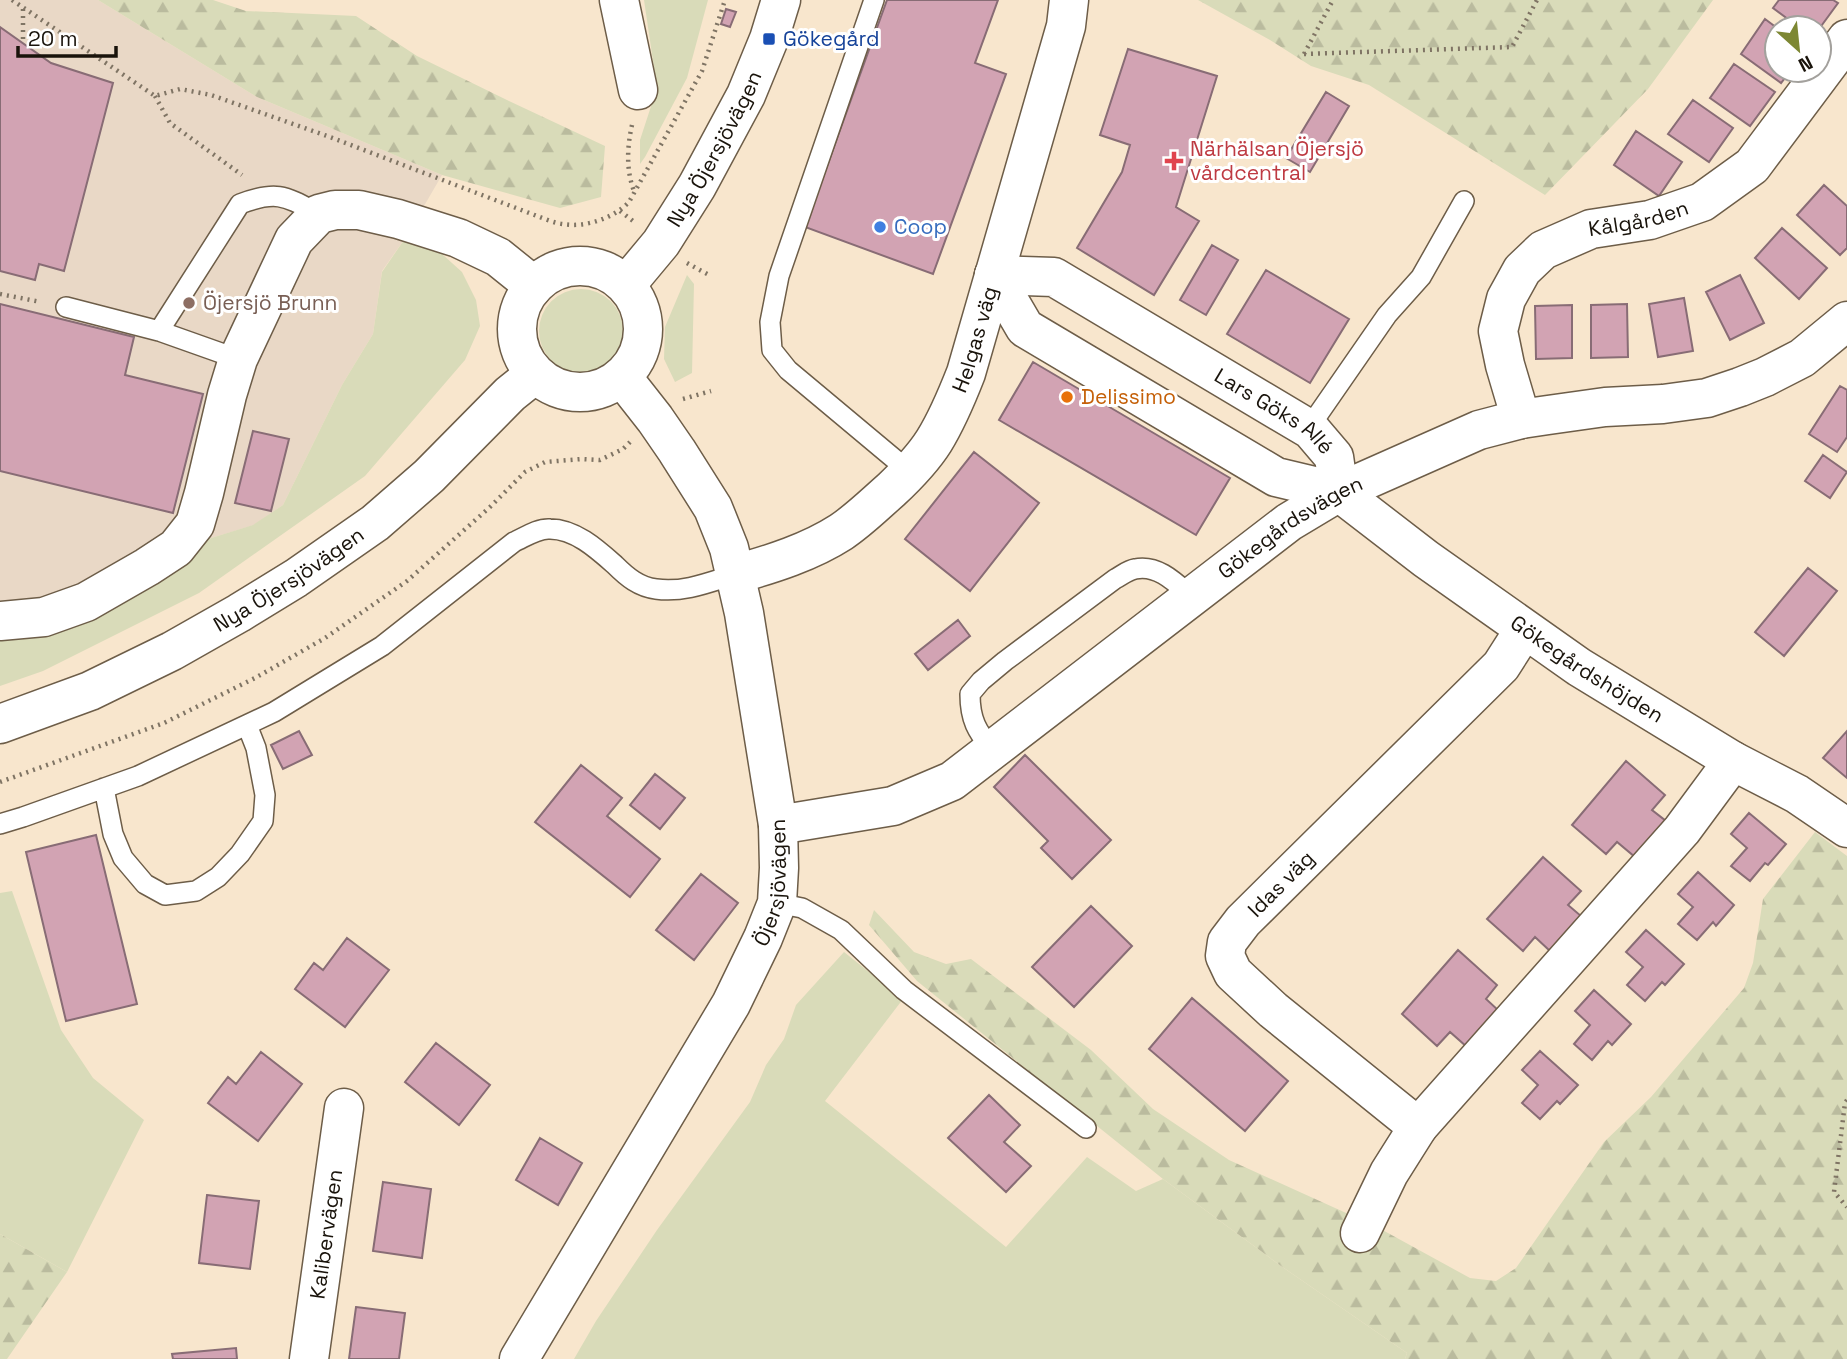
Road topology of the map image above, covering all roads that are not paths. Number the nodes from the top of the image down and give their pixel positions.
1 (620, 0) edge
2 (781, 0) edge
3 (874, 0) edge
4 (1069, 0) edge
5 (1847, 39) edge
6 (638, 90) road end
7 (1464, 201) dead end
8 (319, 214) junction
9 (994, 275) junction
10 (626, 285) junction
11 (534, 286) junction
12 (66, 307) road end
13 (1847, 321) edge
14 (159, 331) junction
15 (239, 359) junction
16 (535, 374) junction
17 (622, 377) junction
18 (1521, 419) junction
19 (1311, 430) junction
20 (910, 472) junction
21 (1339, 492) junction
22 (736, 573) junction
23 (1192, 597) junction
24 (0, 621) edge
25 (1524, 629) junction
26 (0, 724) edge
27 (247, 725) junction
28 (992, 750) junction
29 (1734, 761) junction
30 (104, 788) junction
31 (0, 824) edge
32 (778, 825) junction
33 (1847, 828) edge
34 (777, 903) junction
35 (344, 1108) dead end
36 (1418, 1127) junction
37 (1086, 1128) dead end
38 (1360, 1233) dead end
39 (309, 1359) edge
40 (519, 1359) edge

1 - 6 street
2 - 10 street, Nya Öjersjövägen
3 - 20 lane
4 - 9 street, Helgas väg
5 - 18 street, Kålgården
7 - 19 lane
8 - 11 street
8 - 14 lane
8 - 15 street
9 - 19 street, Lars Göks Allé
9 - 20 street, Helgas väg
9 - 21 street, Lars Göks Allé
10 - 11 street
10 - 17 street
11 - 16 street
12 - 14 lane
13 - 18 street, Gökegårdsvägen
14 - 15 lane
15 - 24 street
16 - 17 street
16 - 26 street, Nya Öjersjövägen
17 - 22 street, Öjersjövägen
18 - 21 street, Gökegårdsvägen
19 - 21 street, Lars Göks Allé
20 - 22 street, Helgas väg
21 - 23 street, Gökegårdsvägen
21 - 25 street, Gökegårdshöjden
22 - 27 lane
22 - 32 street, Öjersjövägen
23 - 28 street, Gökegårdsvägen
23 - 28 lane
25 - 29 street, Gökegårdshöjden
25 - 36 street, Idas väg
27 - 30 lane
27 - 30 lane
28 - 32 street, Gökegårdsvägen
29 - 33 street, Gökegårdshöjden
29 - 36 street
30 - 31 lane
32 - 34 street, Öjersjövägen
34 - 37 lane
34 - 40 street, Öjersjövägen
35 - 39 street, Kalibervägen
36 - 38 street

